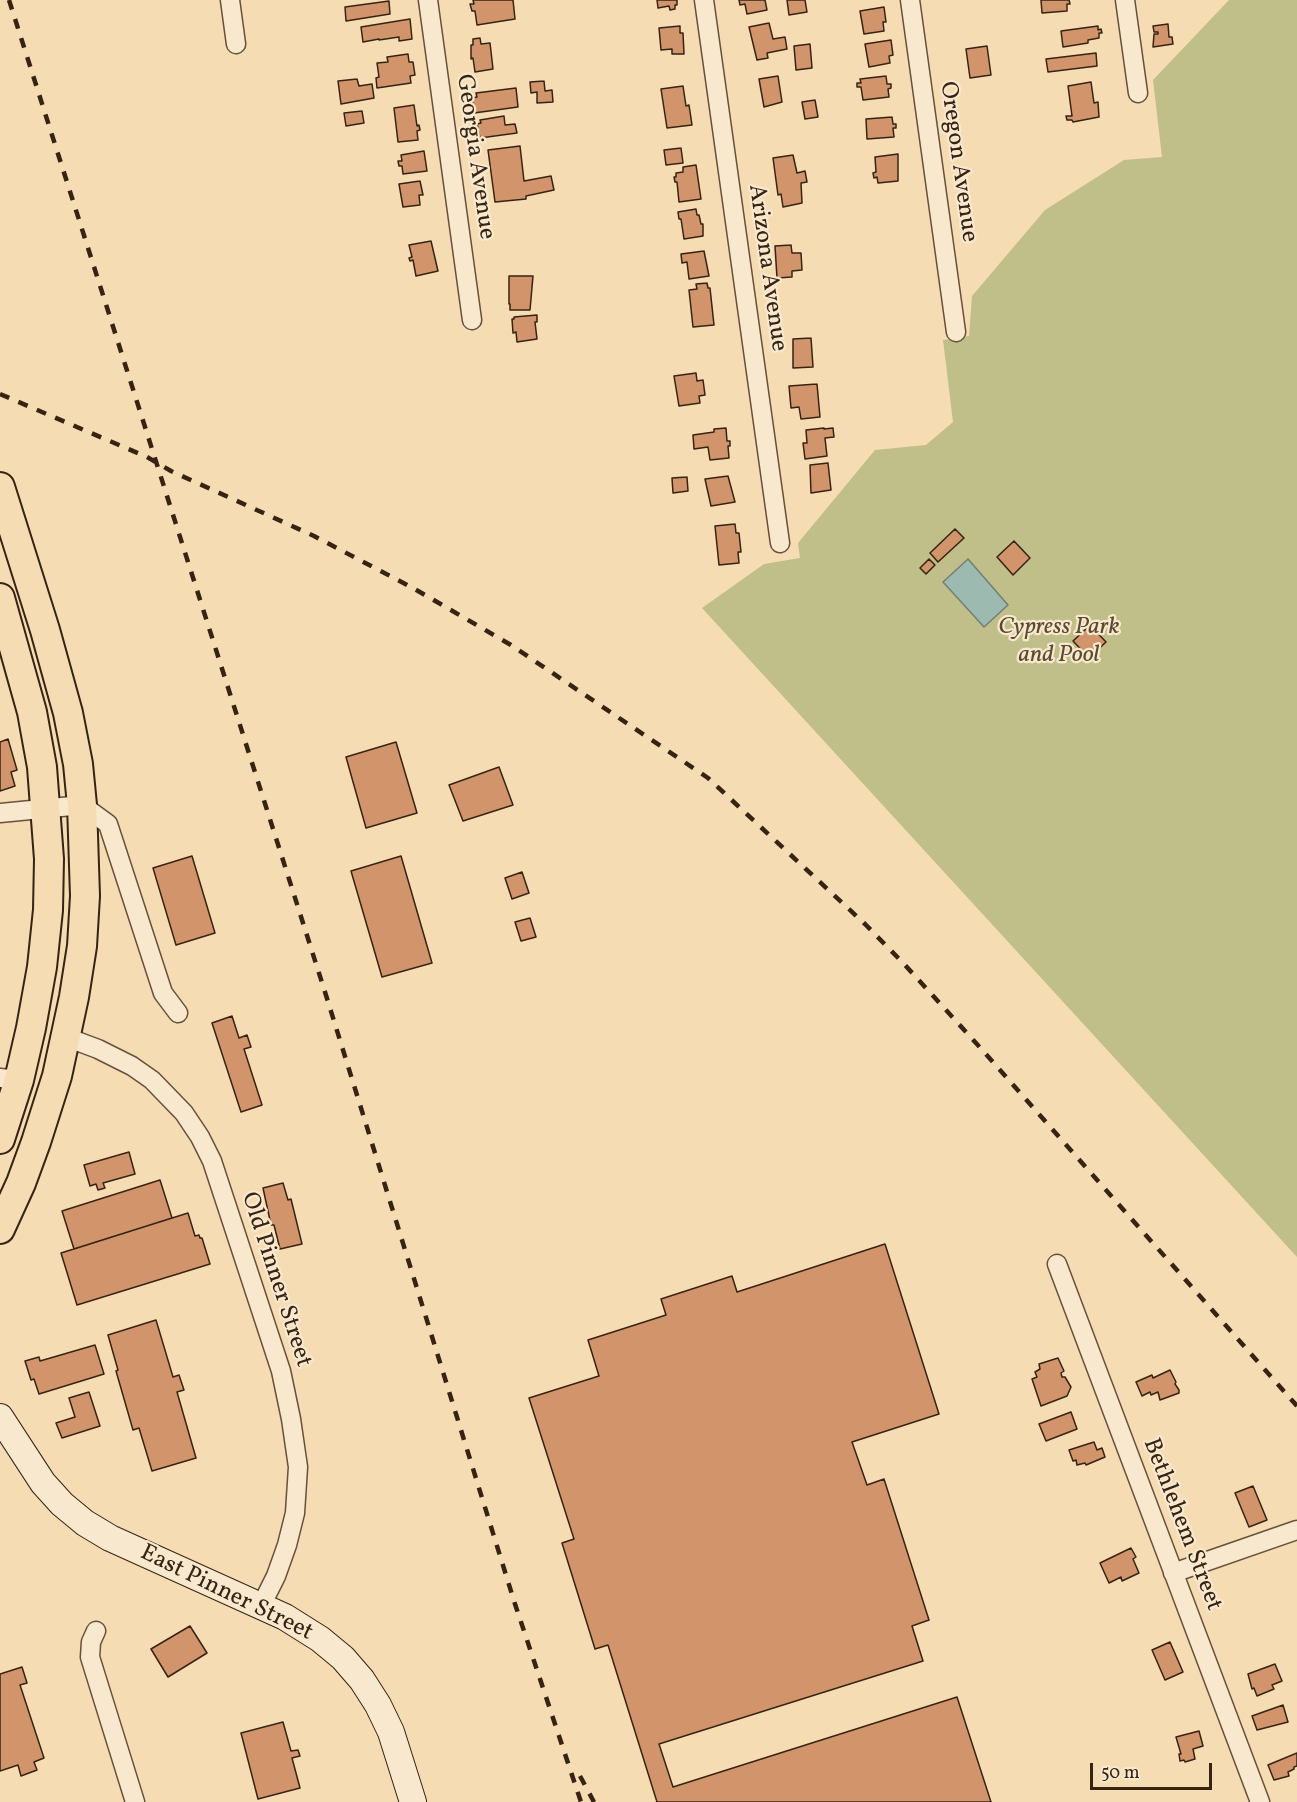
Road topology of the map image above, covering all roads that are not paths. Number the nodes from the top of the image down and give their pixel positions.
1 (230, 0) edge
2 (429, 0) edge
3 (704, 0) edge
4 (910, 0) edge
5 (1125, 0) edge
6 (236, 44) dead end
7 (1138, 93) dead end
8 (472, 320) dead end
9 (956, 332) dead end
10 (0, 487) edge
11 (780, 543) dead end
12 (9, 546) edge
13 (0, 598) edge
14 (7, 650) edge
15 (82, 805) junction
16 (46, 807) junction
17 (0, 813) edge
18 (178, 1013) dead end
19 (66, 1037) junction
20 (9, 1079) edge
21 (0, 1139) edge
22 (0, 1229) edge
23 (1057, 1264) dead end
24 (0, 1416) edge
25 (1297, 1530) edge
26 (1173, 1573) junction
27 (261, 1606) junction
28 (96, 1630) dead end
29 (135, 1802) edge
30 (413, 1802) edge
31 (1260, 1802) edge

1 - 6 street
2 - 8 street, Georgia Avenue
3 - 11 street, Arizona Avenue
4 - 9 street, Oregon Avenue
5 - 7 street
10 - 12 main road
12 - 15 main road
13 - 14 main road
14 - 16 main road
15 - 16 street
15 - 18 street
15 - 19 main road
16 - 17 street
16 - 20 main road
19 - 22 main road
19 - 27 street, Old Pinner Street
20 - 21 main road
23 - 26 street, Bethlehem Street
24 - 27 main road, East Pinner Street
25 - 26 street
26 - 31 street, Bethlehem Street
27 - 30 main road, East Pinner Street
28 - 29 street

